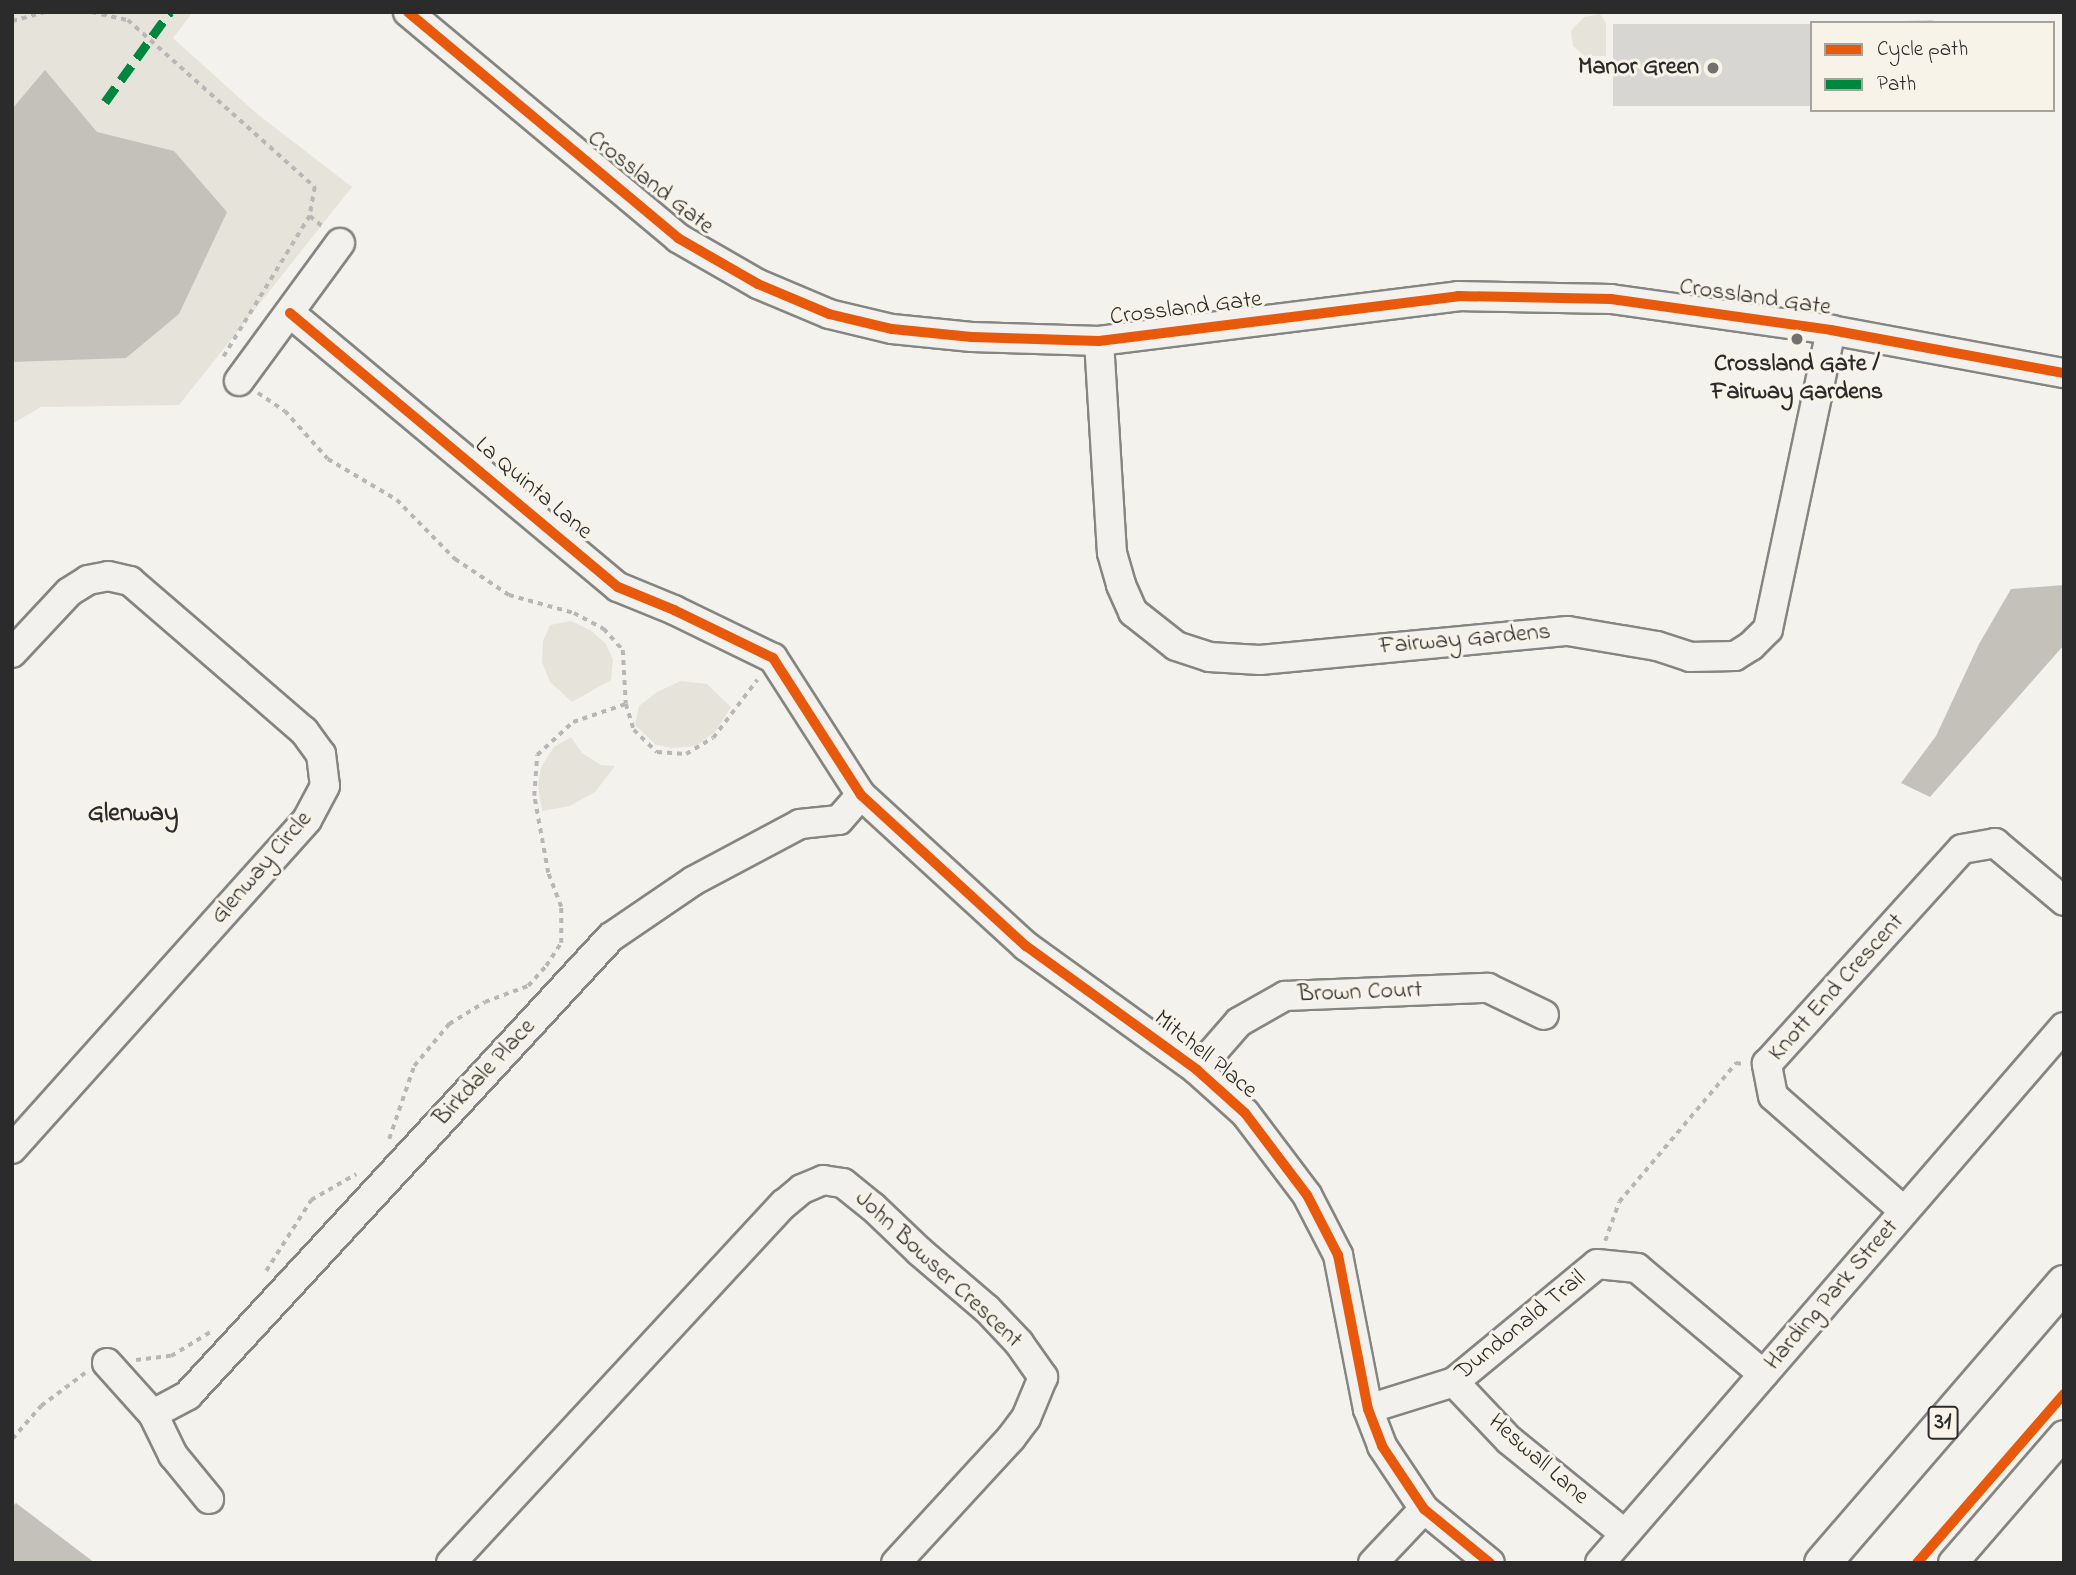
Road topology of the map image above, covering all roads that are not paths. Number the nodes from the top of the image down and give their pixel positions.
1 (408, 12) edge
2 (340, 243) dead end
3 (290, 313) junction
4 (1831, 330) junction
5 (1099, 341) junction
6 (2064, 373) edge
7 (239, 382) road end
8 (12, 653) edge
9 (773, 658) joint
10 (861, 795) junction
11 (2064, 901) edge
12 (1544, 1015) dead end
13 (2064, 1027) edge
14 (1197, 1070) junction
15 (12, 1149) edge
16 (1904, 1211) junction
17 (2064, 1283) edge
18 (107, 1363) road end
19 (1763, 1374) junction
20 (1454, 1382) junction
21 (1368, 1409) junction
22 (153, 1414) junction
23 (2064, 1436) edge
24 (209, 1499) dead end
25 (1424, 1508) junction
26 (1625, 1534) junction
27 (451, 1563) edge
28 (896, 1563) edge
29 (1374, 1563) edge
30 (1490, 1563) edge
31 (1600, 1563) edge
32 (1822, 1563) edge
33 (1953, 1563) edge

1 - 5 street, Crossland Gate
2 - 3 street
3 - 7 street
3 - 9 street, La Quinta Lane
4 - 5 street, Crossland Gate
4 - 5 street, Fairway Gardens
4 - 6 street, Crossland Gate
8 - 15 street, Glenway Circle
9 - 10 street, Mitchell Place
10 - 14 street, Mitchell Place
10 - 22 street, Birkdale Place
11 - 16 street, Knott End Crescent
12 - 14 street, Brown Court
13 - 16 street, Harding Park Street
14 - 21 street, Mitchell Place
16 - 19 street, Harding Park Street
17 - 32 main road, 31
18 - 22 street
19 - 20 street, Dundonald Trail
19 - 26 street, Harding Park Street
20 - 21 street, Dundonald Trail
20 - 26 street, Heswall Lane
21 - 25 street, Mitchell Place
22 - 24 street
23 - 33 street
25 - 29 street
25 - 30 street, Mitchell Place
26 - 31 street, Harding Park Street
27 - 28 street, John Bowser Crescent

